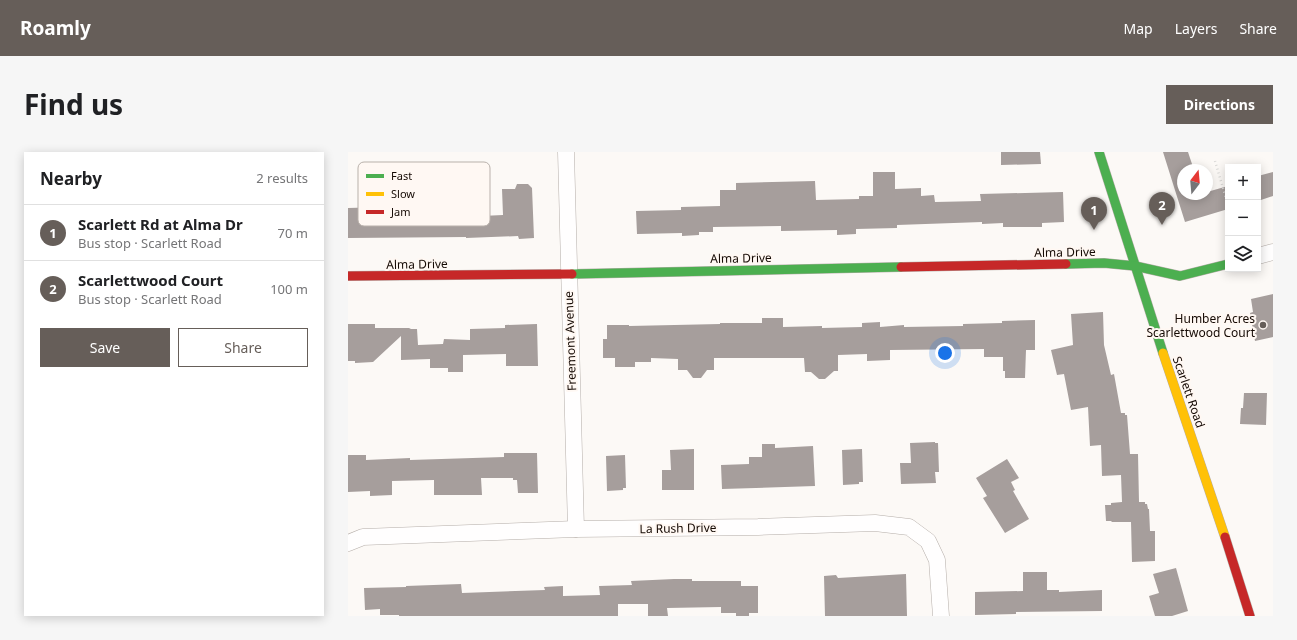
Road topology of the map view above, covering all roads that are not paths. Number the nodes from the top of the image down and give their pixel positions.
1 (566, 152) edge
2 (1099, 152) edge
3 (1273, 252) edge
4 (1261, 255) edge
5 (1225, 265) edge
6 (1135, 266) junction
7 (568, 274) junction
8 (348, 276) edge
9 (576, 529) junction
10 (348, 543) edge
11 (941, 616) edge
12 (1250, 616) edge

1 - 7 street, Freemont Avenue
2 - 6 street, Scarlett Road
3 - 4 street
5 - 6 street, Alma Drive
6 - 7 street, Alma Drive
6 - 12 street, Scarlett Road
7 - 8 street, Alma Drive
7 - 9 street, Freemont Avenue
9 - 10 street, La Rush Drive
9 - 11 street, La Rush Drive

